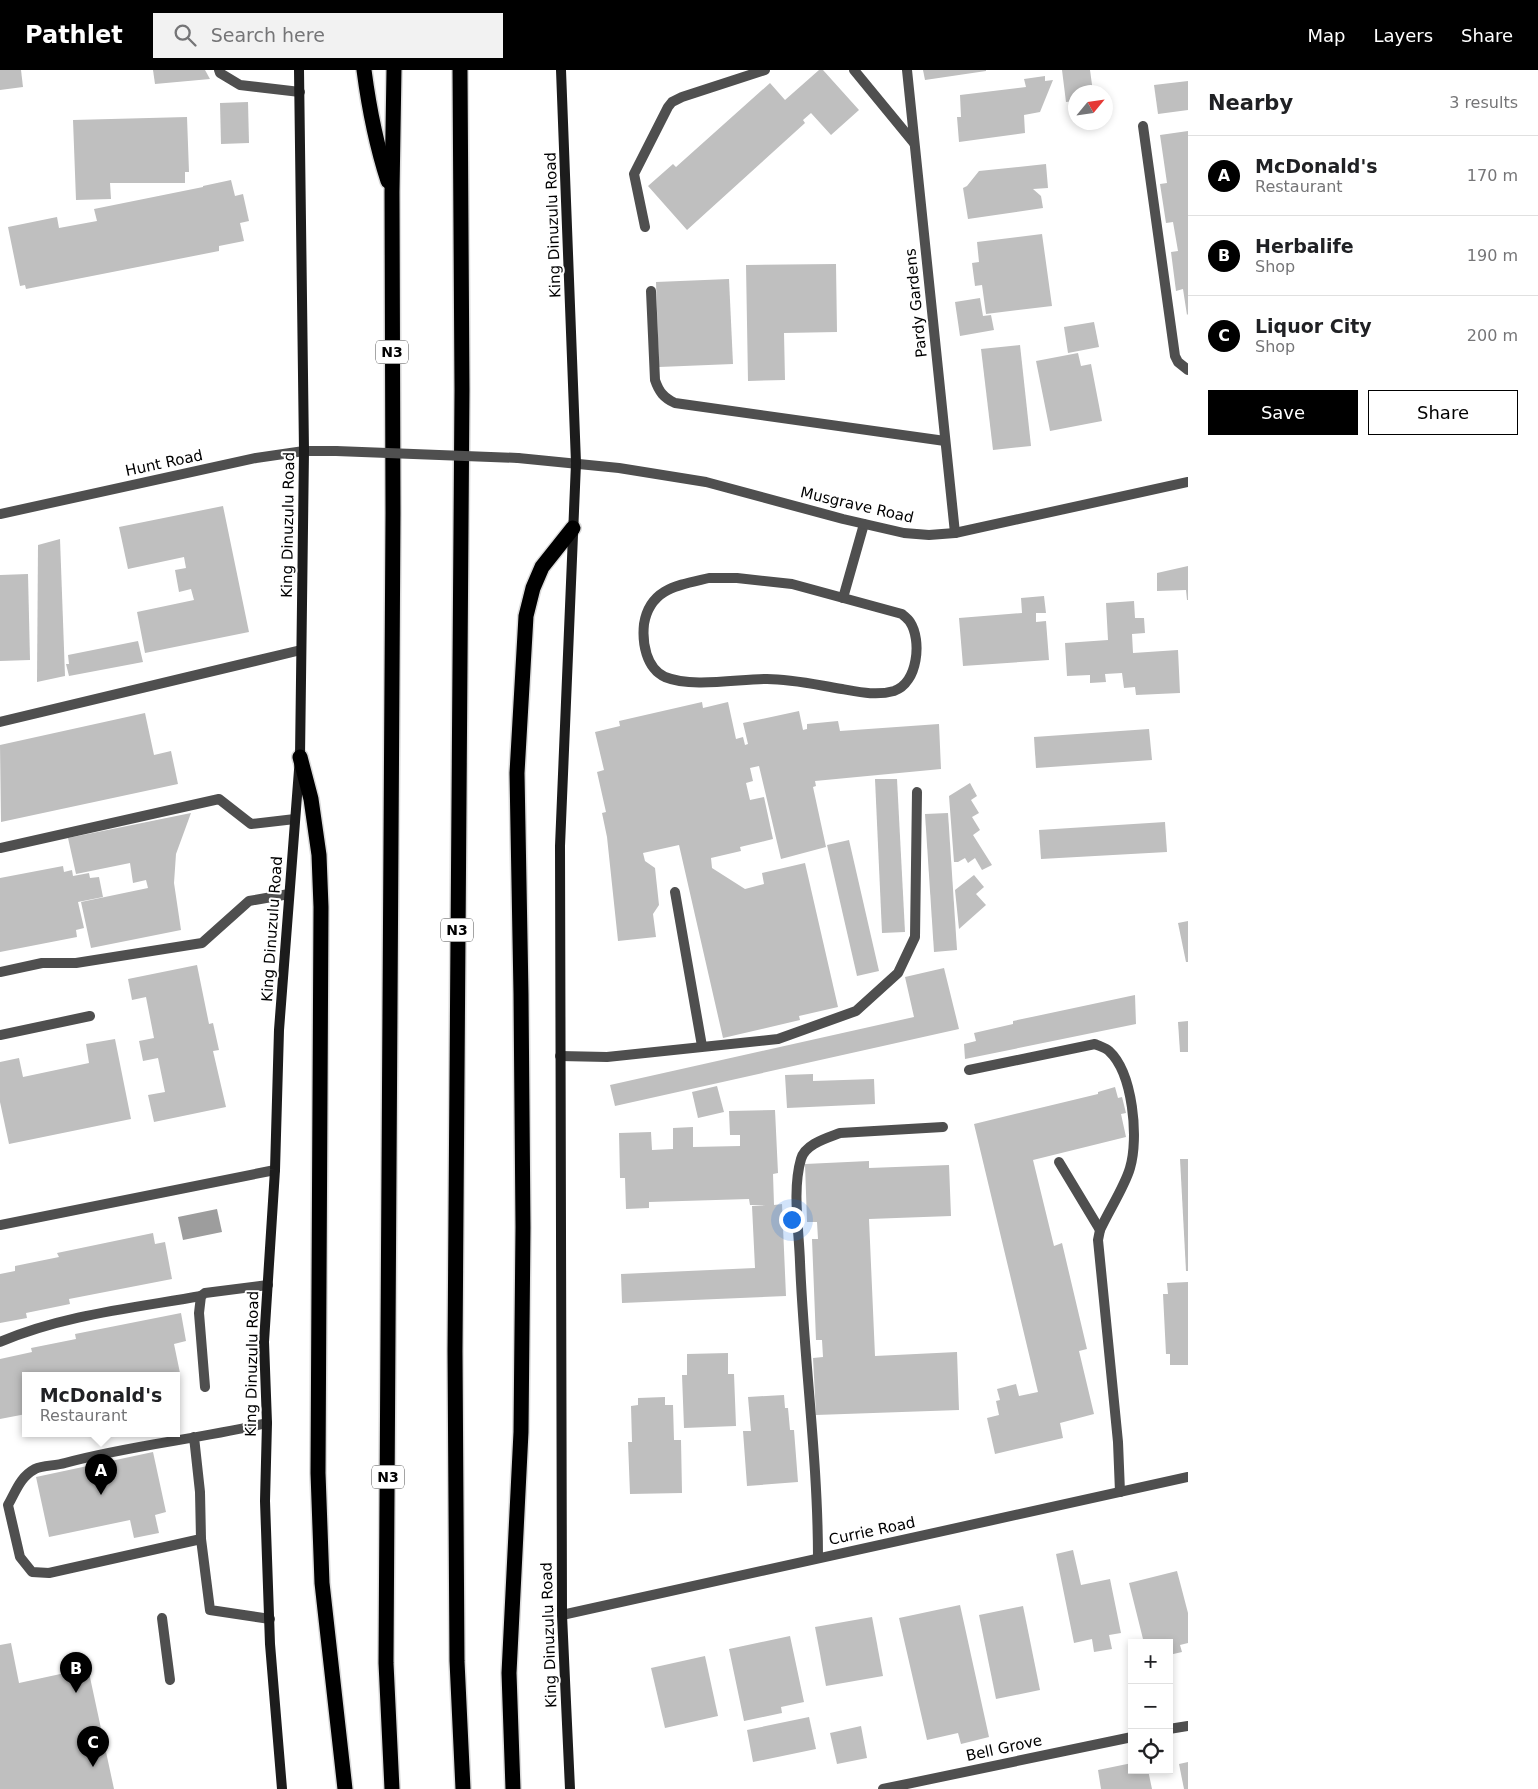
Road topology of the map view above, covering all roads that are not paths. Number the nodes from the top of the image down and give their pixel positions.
1 (219, 70) edge
2 (299, 70) edge
3 (364, 70) edge
4 (394, 70) edge
5 (460, 70) edge
6 (466, 70) edge
7 (561, 70) edge
8 (765, 70) edge
9 (854, 70) edge
10 (907, 70) edge
11 (300, 92) junction
12 (461, 105) junction
13 (1143, 126) dead end
14 (914, 143) junction
15 (392, 192) junction
16 (645, 228) dead end
17 (651, 291) dead end
18 (1188, 370) edge
19 (945, 441) junction
20 (304, 451) junction
21 (518, 458) joint
22 (576, 463) junction
23 (1188, 482) edge
24 (0, 514) edge
25 (864, 524) junction
26 (573, 528) junction
27 (956, 533) junction
28 (843, 598) junction
29 (301, 650) junction
30 (0, 722) edge
31 (300, 757) junction
32 (917, 792) dead end
33 (295, 819) junction
34 (0, 848) edge
35 (676, 892) dead end
36 (289, 894) junction
37 (0, 972) edge
38 (90, 1016) dead end
39 (0, 1035) edge
40 (702, 1046) junction
41 (560, 1056) junction
42 (969, 1070) dead end
43 (943, 1127) dead end
44 (1059, 1162) dead end
45 (275, 1170) junction
46 (0, 1225) edge
47 (1100, 1230) junction
48 (268, 1285) junction
49 (201, 1296) junction
50 (0, 1342) edge
51 (205, 1387) dead end
52 (267, 1423) junction
53 (194, 1437) junction
54 (1188, 1477) edge
55 (1120, 1492) junction
56 (201, 1539) junction
57 (818, 1558) junction
58 (562, 1615) junction
59 (162, 1618) dead end
60 (270, 1619) junction
61 (170, 1680) dead end
62 (1188, 1726) edge
63 (1173, 1728) edge
64 (1128, 1738) edge
65 (282, 1789) edge
66 (346, 1789) edge
67 (392, 1789) edge
68 (463, 1789) edge
69 (512, 1789) edge
70 (570, 1789) edge
71 (883, 1789) edge

1 - 11 street
2 - 11 main road, King Dinuzulu Road
3 - 15 highway
4 - 15 highway, N3
5 - 12 highway, N3
6 - 12 highway
7 - 22 main road, King Dinuzulu Road
8 - 16 street
9 - 14 street
10 - 14 street, Pardy Gardens
11 - 20 main road, King Dinuzulu Road
12 - 68 highway, N3
13 - 18 street
14 - 19 street, Pardy Gardens
15 - 67 highway, N3
17 - 19 street
19 - 27 street, Pardy Gardens
20 - 21 street, Hunt Road, bridge
20 - 24 street, Hunt Road
20 - 29 main road, King Dinuzulu Road
21 - 22 street, Musgrave Road
22 - 25 street, Musgrave Road
22 - 26 main road, King Dinuzulu Road
23 - 27 street, Musgrave Road
25 - 27 street, Musgrave Road
25 - 28 street
26 - 41 main road, King Dinuzulu Road
26 - 69 highway
28 - 28 street
29 - 30 street
29 - 31 main road, King Dinuzulu Road
31 - 33 main road, King Dinuzulu Road
31 - 66 highway
32 - 40 street
33 - 34 street
33 - 36 main road, King Dinuzulu Road
35 - 40 street
36 - 37 street
36 - 45 main road, King Dinuzulu Road
38 - 39 street
40 - 41 street
41 - 58 main road, King Dinuzulu Road
42 - 47 street
43 - 57 street
44 - 47 street
45 - 46 street
45 - 48 main road, King Dinuzulu Road
47 - 55 street
48 - 49 street
48 - 52 main road, King Dinuzulu Road
49 - 50 street
49 - 51 street
52 - 53 street
52 - 60 main road, King Dinuzulu Road
53 - 56 street
53 - 56 street
54 - 55 street, Currie Road
55 - 57 street, Currie Road
56 - 60 street
57 - 58 street, Currie Road
58 - 70 main road, King Dinuzulu Road
59 - 61 street
60 - 65 main road, King Dinuzulu Road
62 - 63 street
64 - 71 street, Bell Grove

